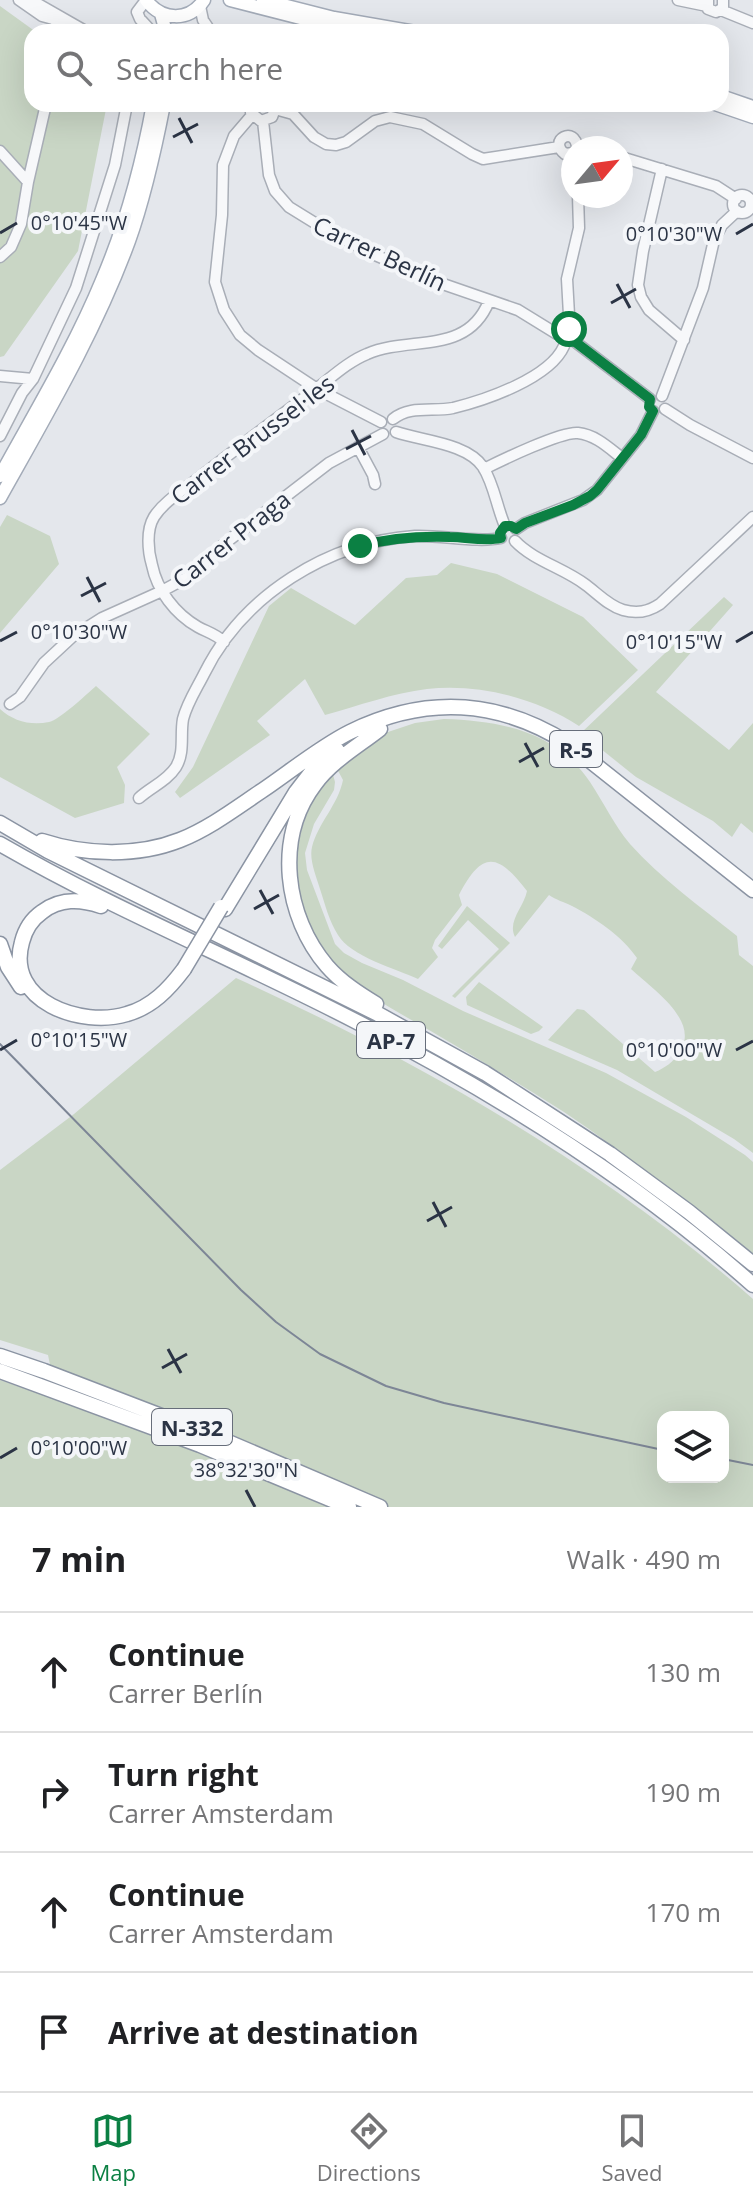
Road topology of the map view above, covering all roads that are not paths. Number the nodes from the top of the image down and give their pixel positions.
1 (19, 0) edge
2 (31, 0) edge
3 (146, 0) edge
4 (230, 0) edge
5 (263, 0) edge
6 (678, 0) edge
7 (205, 3) edge
8 (708, 3) edge
9 (722, 5) edge
10 (161, 14) junction
11 (187, 15) junction
12 (753, 23) edge
13 (59, 24) edge
14 (73, 24) edge
15 (146, 24) edge
16 (164, 24) edge
17 (182, 24) edge
18 (206, 24) edge
19 (324, 24) edge
20 (369, 24) edge
21 (729, 99) edge
22 (753, 107) edge
23 (729, 109) edge
24 (44, 112) edge
25 (125, 112) edge
26 (151, 112) edge
27 (162, 112) edge
28 (273, 112) edge
29 (288, 112) edge
30 (255, 113) edge
31 (753, 117) edge
32 (561, 139) edge
33 (559, 147) junction
34 (561, 150) edge
35 (0, 151) edge
36 (633, 161) edge
37 (662, 169) junction
38 (28, 182) junction
39 (736, 199) junction
40 (752, 204) edge
41 (578, 208) edge
42 (737, 211) junction
43 (0, 257) edge
44 (489, 301) junction
45 (562, 331) junction
46 (684, 340) junction
47 (569, 343) junction
48 (0, 376) edge
49 (33, 379) junction
50 (317, 389) junction
51 (656, 397) junction
52 (665, 409) junction
53 (653, 411) junction
54 (393, 419) junction
55 (381, 422) junction
56 (396, 432) junction
57 (383, 434) junction
58 (0, 436) edge
59 (358, 447) junction
60 (622, 458) junction
61 (753, 458) edge
62 (484, 469) junction
63 (0, 476) edge
64 (375, 484) dead end
65 (0, 498) edge
66 (753, 517) edge
67 (512, 532) junction
68 (162, 591) junction
69 (224, 642) junction
70 (10, 704) dead end
71 (363, 728) junction
72 (380, 729) junction
73 (139, 798) dead end
74 (0, 822) edge
75 (0, 844) edge
76 (753, 890) edge
77 (753, 899) edge
78 (223, 908) junction
79 (141, 917) junction
80 (0, 944) edge
81 (186, 970) junction
82 (610, 1154) junction
83 (753, 1264) edge
84 (753, 1285) edge
85 (0, 1349) edge
86 (0, 1356) edge
87 (0, 1371) edge
88 (44, 1371) junction
89 (282, 1479) junction
90 (379, 1506) edge
91 (337, 1507) edge
92 (349, 1507) edge

1 - 13 street
2 - 14 street
3 - 10 main road
3 - 15 street
4 - 19 main road
5 - 20 main road
6 - 8 street
7 - 11 main road
7 - 18 street
8 - 9 street
9 - 12 street
10 - 11 main road
10 - 16 main road
11 - 17 main road
21 - 22 main road
23 - 31 main road
24 - 38 street
25 - 49 street
26 - 63 main road
27 - 65 main road
28 - 30 street
29 - 33 street
30 - 44 street, Carrer Berlín
30 - 50 street
32 - 33 street
33 - 34 street
35 - 38 street
36 - 37 street
37 - 39 street
37 - 46 street
38 - 43 street
39 - 40 street
39 - 42 street
40 - 42 street
41 - 45 street
42 - 46 street
44 - 45 street, Carrer Berlín
44 - 50 street, Carrer Brussel·les
45 - 47 street
45 - 47 street
46 - 51 street
47 - 51 street
47 - 54 street
48 - 49 street
49 - 58 street
50 - 55 street
50 - 68 street, Carrer Brussel·les
51 - 52 street
51 - 53 street
52 - 53 street
52 - 61 street
53 - 60 street
54 - 55 street
54 - 56 street
55 - 57 street
56 - 57 street
56 - 62 street
57 - 59 street, Carrer Praga
59 - 64 street
59 - 68 street, Carrer Praga
60 - 62 street
60 - 67 street
62 - 67 street
66 - 67 street
67 - 69 street
68 - 69 street, Carrer Brussel·les
68 - 70 street, Carrer Praga
69 - 73 street
71 - 74 highway, R-5
71 - 76 highway, R-5
71 - 78 highway, R-5
72 - 77 highway
72 - 78 highway
72 - 82 highway
74 - 82 highway, AP-7
75 - 79 highway, AP-7
78 - 81 highway, R-5, bridge
79 - 81 highway, R-5
79 - 84 highway, AP-7
80 - 81 highway
82 - 83 highway, AP-7
85 - 88 highway
86 - 88 highway, N-332
87 - 89 highway, N-332
88 - 90 highway, N-332
89 - 91 highway
89 - 92 highway, N-332

